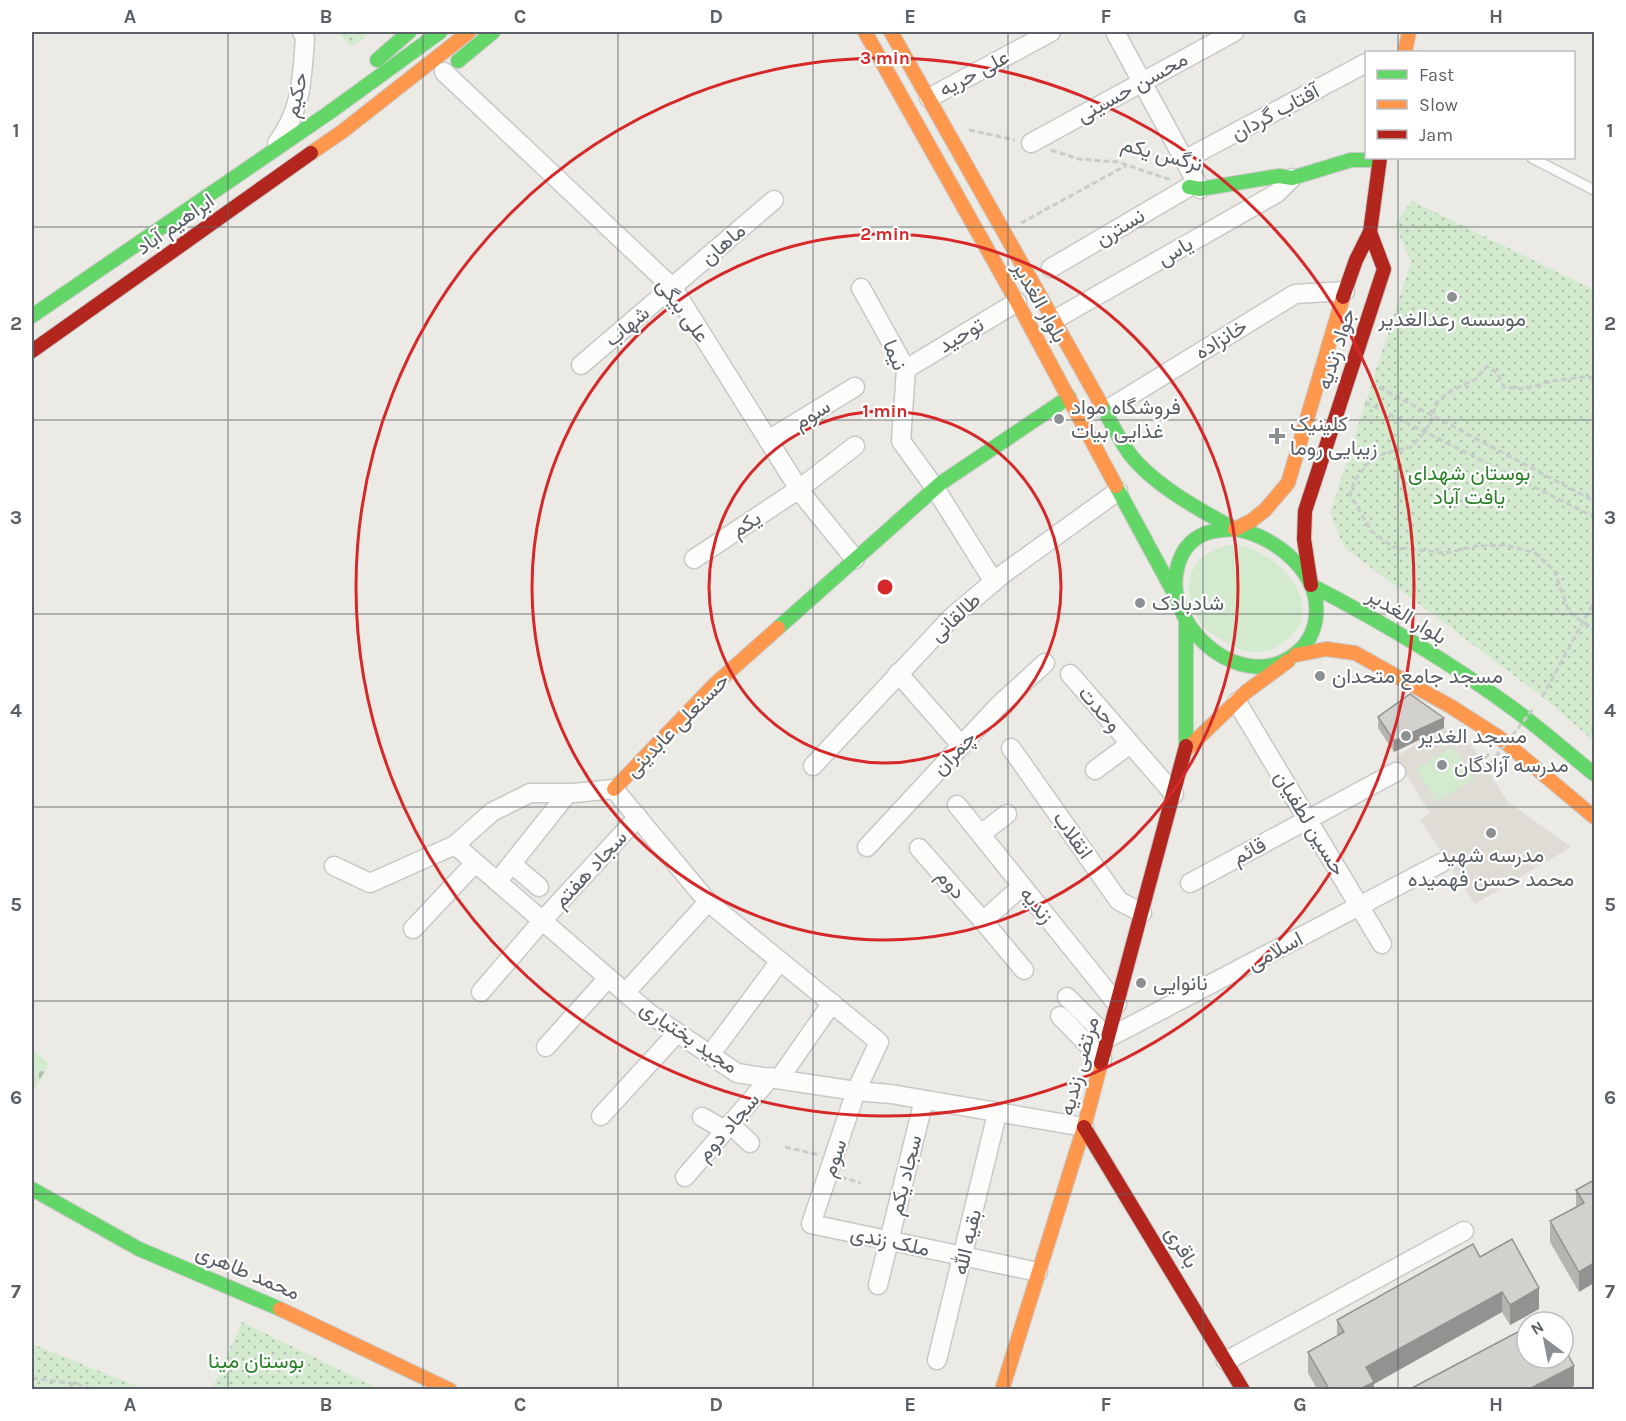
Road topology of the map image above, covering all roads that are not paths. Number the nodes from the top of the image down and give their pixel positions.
1 (302, 32) edge
2 (409, 32) edge
3 (440, 32) edge
4 (469, 32) edge
5 (493, 32) edge
6 (865, 32) edge
7 (891, 32) edge
8 (1052, 32) edge
9 (1115, 32) edge
10 (1234, 32) edge
11 (1409, 32) edge
12 (1405, 51) edge
13 (1365, 64) edge
14 (440, 75) joint
15 (1142, 82) junction
16 (410, 96) dead end
17 (929, 98) junction
18 (330, 112) junction
19 (343, 131) junction
20 (1031, 143) road end
21 (270, 154) junction
22 (1380, 159) edge
23 (1534, 159) edge
24 (1184, 160) junction
25 (1292, 178) junction
26 (1195, 188) junction
27 (1594, 190) edge
28 (774, 200) dead end
29 (1370, 232) junction
30 (1051, 268) dead end
31 (673, 288) junction
32 (861, 288) dead end
33 (1345, 291) junction
34 (1017, 302) junction
35 (32, 316) edge
36 (1054, 320) junction
37 (32, 351) edge
38 (581, 365) dead end
39 (906, 369) junction
40 (855, 387) dead end
41 (1069, 397) junction
42 (1105, 411) junction
43 (768, 440) junction
44 (855, 446) dead end
45 (934, 488) junction
46 (799, 489) junction
47 (1118, 491) junction
48 (1235, 529) junction
49 (694, 559) dead end
50 (855, 559) junction
51 (994, 582) junction
52 (1311, 585) junction
53 (1174, 595) junction
54 (1186, 622) junction
55 (1407, 651) junction
56 (1296, 655) junction
57 (1045, 663) dead end
58 (898, 673) junction
59 (1070, 675) dead end
60 (1394, 675) junction
61 (1236, 702) junction
62 (1130, 744) junction
63 (961, 745) junction
64 (1011, 748) dead end
65 (1186, 750) junction
66 (813, 766) dead end
67 (1095, 770) dead end
68 (1396, 772) dead end
69 (1594, 774) edge
70 (614, 789) junction
71 (568, 793) junction
72 (1174, 794) junction
73 (957, 805) dead end
74 (1007, 814) dead end
75 (638, 817) junction
76 (1594, 817) edge
77 (1309, 819) junction
78 (981, 834) junction
79 (455, 845) junction
80 (867, 846) dead end
81 (919, 848) dead end
82 (475, 863) junction
83 (1441, 863) dead end
84 (512, 864) junction
85 (334, 866) dead end
86 (497, 882) junction
87 (1190, 883) dead end
88 (1022, 886) junction
89 (538, 888) dead end
90 (708, 902) junction
91 (1360, 906) junction
92 (1142, 913) junction
93 (542, 921) junction
94 (983, 921) junction
95 (413, 929) dead end
96 (1382, 944) dead end
97 (780, 961) junction
98 (1024, 970) dead end
99 (608, 978) junction
100 (481, 992) dead end
101 (626, 993) junction
102 (1067, 996) dead end
103 (832, 1003) junction
104 (1117, 1004) junction
105 (1060, 1016) dead end
106 (677, 1033) junction
107 (1108, 1038) junction
108 (546, 1047) dead end
109 (711, 1055) junction
110 (1102, 1059) junction
111 (775, 1078) junction
112 (856, 1091) junction
113 (924, 1100) junction
114 (601, 1116) dead end
115 (702, 1117) dead end
116 (995, 1122) dead end
117 (728, 1127) junction
118 (1084, 1127) junction
119 (750, 1143) dead end
120 (685, 1176) dead end
121 (32, 1189) edge
122 (811, 1224) joint
123 (1464, 1231) dead end
124 (889, 1241) junction
125 (963, 1257) junction
126 (1038, 1272) junction
127 (878, 1285) dead end
128 (937, 1360) dead end
129 (1226, 1361) junction
130 (450, 1389) edge
131 (1002, 1389) edge
132 (1243, 1389) edge

1 - 21 street, حکیم
2 - 18 main road, ابراهیم آباد
3 - 18 main road, ابراهیم آباد
4 - 19 main road, ابراهیم آباد
5 - 14 main road
6 - 34 main road, بلوار الغدیر
7 - 17 main road, بلوار الغدیر
8 - 17 street, علی حریه
9 - 15 street
10 - 15 street, محسن حسینی
11 - 12 main road
13 - 24 street, آفتاب گردان
14 - 31 street, علی بیگی
15 - 20 street, محسن حسینی
15 - 24 street
16 - 19 main road, ابراهیم آباد
17 - 36 main road, بلوار الغدیر
18 - 21 main road, ابراهیم آباد
19 - 37 main road, ابراهیم آباد
21 - 35 main road, ابراهیم آباد
22 - 25 main road, نرگس یکم
22 - 29 main road, جواد زندیه
23 - 27 lane
24 - 26 street
25 - 26 main road, نرگس یکم
25 - 36 street, یاس
26 - 30 street, نسترن
28 - 31 street, ماهان
29 - 33 main road, جواد زندیه
29 - 52 main road, جواد زندیه
31 - 38 street, شهاب
31 - 43 street, علی بیگی
32 - 39 street, نیما
33 - 42 street, خانزاده
33 - 48 main road, جواد زندیه
34 - 39 street, توحید
34 - 41 main road, بلوار الغدیر
36 - 42 main road, بلوار الغدیر
39 - 45 street, نیما
40 - 43 street, سوم
41 - 45 main road, حسنعلی عابدینی
41 - 47 main road, بلوار الغدیر
42 - 48 main road, بلوار الغدیر
43 - 46 street, علی بیگی
44 - 46 street
45 - 50 main road, حسنعلی عابدینی
45 - 51 street, نیما
46 - 49 street, یکم
46 - 50 street, علی بیگی
47 - 51 street, طالقانی
47 - 53 main road, بلوار الغدیر
48 - 52 main road
48 - 53 main road
50 - 70 main road, حسنعلی عابدینی
51 - 58 street, طالقانی
52 - 55 main road, بلوار الغدیر
52 - 56 main road
53 - 54 main road
54 - 56 main road
54 - 65 main road, مرتضی زندیه
55 - 60 main road
55 - 69 main road, بلوار الغدیر
56 - 60 main road
56 - 61 main road
57 - 63 street, چمران
58 - 63 street
58 - 66 street, طالقانی
59 - 62 street, وحدت
60 - 76 main road
61 - 65 main road
61 - 77 street, حسین لطفیان
62 - 67 street, وحدت
62 - 72 street, وحدت
63 - 80 street, چمران
64 - 92 street, انقلاب
65 - 72 main road, مرتضی زندیه
68 - 77 street, قائم
70 - 71 street
70 - 75 street, حسنعلی عابدینی
71 - 79 street
71 - 84 street
72 - 92 main road, مرتضی زندیه
73 - 78 street, زندیه
74 - 78 street
75 - 90 street, حسنعلی عابدینی
75 - 93 street, سجاد هفتم
77 - 87 street, قائم
77 - 91 street, حسین لطفیان
78 - 88 street, زندیه
79 - 82 street, مجید بختیاری
79 - 85 street
81 - 94 street, دوم
82 - 86 street, مجید بختیاری
82 - 95 street
83 - 91 street, اسلامی
84 - 86 street
84 - 89 street
86 - 93 street, مجید بختیاری
88 - 94 street
88 - 104 street, زندیه
90 - 97 street, حسنعلی عابدینی
90 - 101 street
91 - 96 street, حسین لطفیان
91 - 107 street, اسلامی
92 - 104 main road, مرتضی زندیه
93 - 99 street, مجید بختیاری
93 - 100 street, سجاد هفتم
94 - 98 street, دوم
97 - 103 street, حسنعلی عابدینی
97 - 109 street
99 - 101 street, مجید بختیاری
99 - 108 street
101 - 106 street, مجید بختیاری
102 - 107 street
103 - 111 street, سجاد دوم
103 - 112 street, حسنعلی عابدینی
104 - 107 main road, مرتضی زندیه
105 - 110 street
106 - 109 street, مجید بختیاری
106 - 114 street
107 - 110 main road, مرتضی زندیه
109 - 111 street, مجید بختیاری
110 - 118 main road, مرتضی زندیه
111 - 112 street, مجید بختیاری
111 - 117 street, سجاد دوم
112 - 113 street, مجید بختیاری
112 - 122 street, سوم
113 - 118 street, مجید بختیاری
113 - 124 street, سجاد یکم
115 - 117 street
116 - 125 street, بقیه الله
117 - 119 street
117 - 120 street, سجاد دوم
118 - 126 main road, مرتضی زندیه
118 - 129 main road, باقری
121 - 130 main road, محمد طاهری
122 - 124 street, ملک زندی
123 - 129 street
124 - 125 street, ملک زندی
124 - 127 street, سجاد یکم
125 - 126 street, ملک زندی
125 - 128 street, بقیه الله
126 - 131 main road, مرتضی زندیه
129 - 132 main road, باقری

